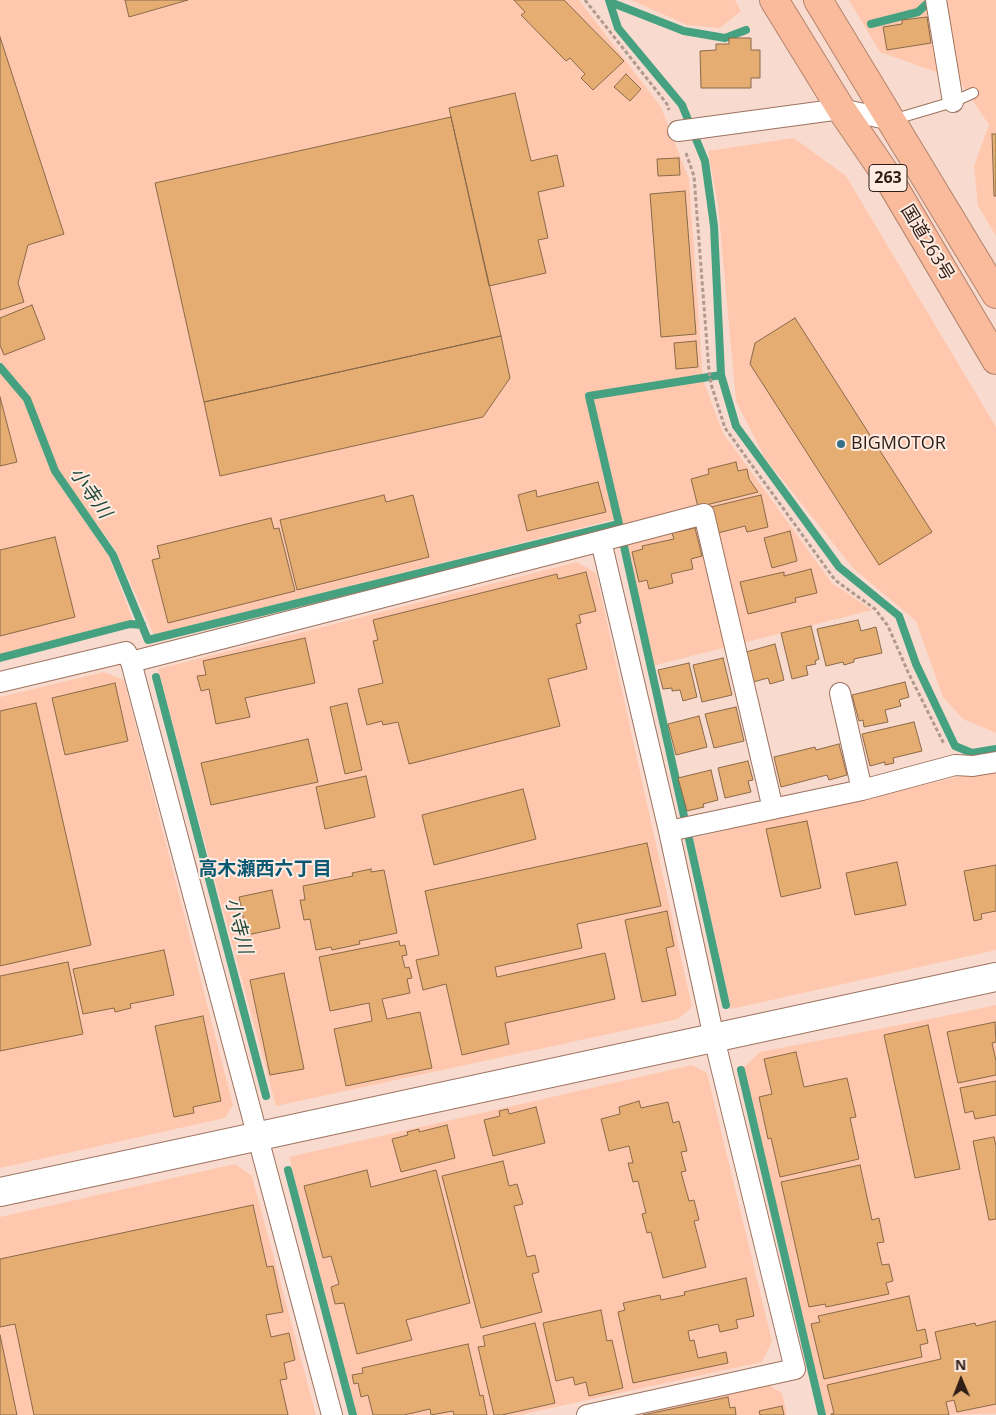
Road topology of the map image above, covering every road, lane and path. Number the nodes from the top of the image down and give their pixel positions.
1 (585, 0) edge
2 (774, 0) edge
3 (818, 0) edge
4 (937, 4) edge
5 (973, 93) dead end
6 (953, 102) junction
7 (841, 109) junction
8 (890, 120) junction
9 (678, 131) junction
10 (996, 294) edge
11 (996, 360) edge
12 (614, 537) junction
13 (130, 662) junction
14 (0, 682) edge
15 (840, 693) dead end
16 (996, 762) edge
17 (955, 765) junction
18 (862, 790) junction
19 (773, 809) junction
20 (680, 828) junction
21 (996, 977) edge
22 (714, 1038) junction
23 (258, 1137) junction
24 (0, 1192) edge
25 (332, 1415) edge
26 (587, 1415) edge

1 - 9 path
2 - 7 highway, 国道263号 / 263
3 - 8 highway, 国道263号 / 263
4 - 6 street
5 - 6 lane
6 - 8 lane
7 - 8 street
7 - 9 street
7 - 11 highway, 国道263号 / 263
8 - 10 highway, 国道263号 / 263
9 - 17 path
12 - 13 street
12 - 19 street
12 - 20 street
13 - 14 street
13 - 23 street
15 - 18 street
16 - 17 street
17 - 18 street
18 - 19 street
19 - 20 street
20 - 22 street
21 - 22 street
22 - 23 street
22 - 26 street
23 - 24 street
23 - 25 street

